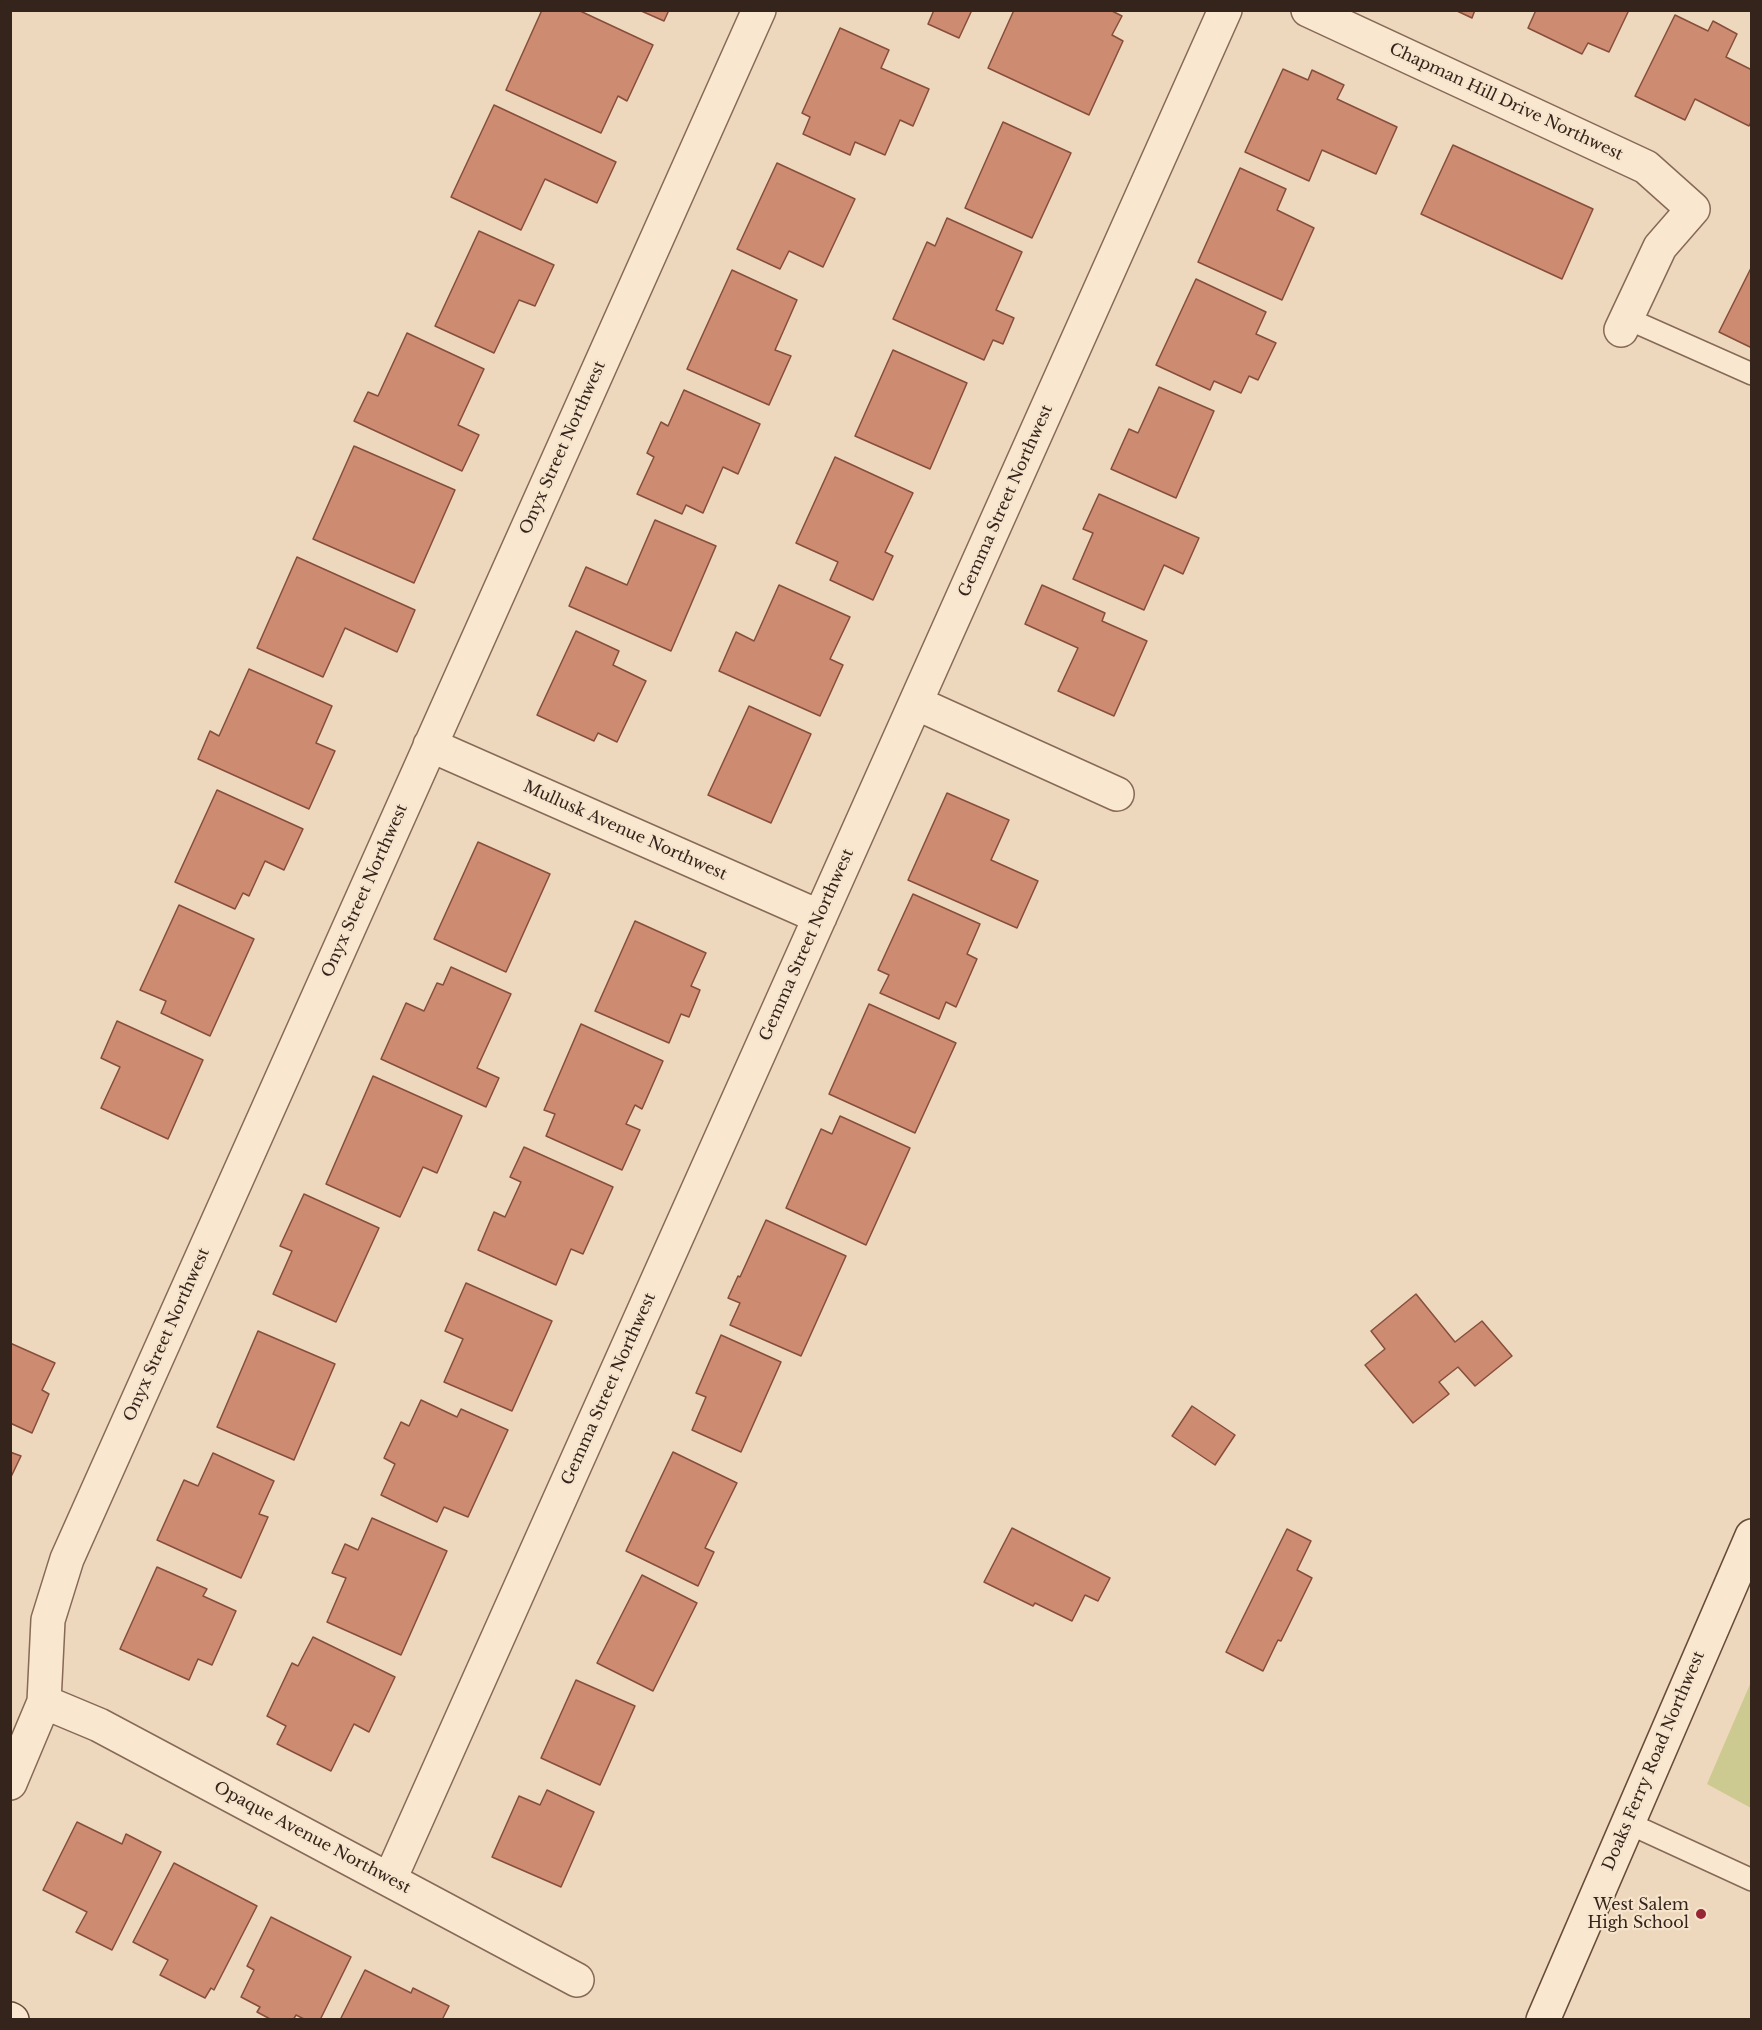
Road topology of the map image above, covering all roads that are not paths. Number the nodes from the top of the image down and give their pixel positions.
1 (759, 10) edge
2 (1225, 10) edge
3 (1308, 10) edge
4 (1624, 324) joint
5 (1752, 374) edge
6 (916, 703) junction
7 (430, 745) junction
8 (1117, 794) dead end
9 (819, 917) junction
10 (1752, 1536) edge
11 (44, 1702) junction
12 (10, 1783) edge
13 (1628, 1823) junction
14 (390, 1879) junction
15 (1752, 1880) edge
16 (577, 1980) dead end
17 (1543, 2019) edge

1 - 7 street, Onyx Street Northwest
2 - 6 street, Gemma Street Northwest
3 - 4 street, Chapman Hill Drive Northwest
4 - 5 lane
6 - 8 street
6 - 9 street, Gemma Street Northwest
7 - 9 street, Mullusk Avenue Northwest
7 - 11 street, Onyx Street Northwest
9 - 14 street, Gemma Street Northwest
10 - 13 street, Doaks Ferry Road Northwest
11 - 12 street, Onyx Street Northwest
11 - 14 street, Opaque Avenue Northwest
13 - 15 lane
13 - 17 street, Doaks Ferry Road Northwest
14 - 16 street, Opaque Avenue Northwest

